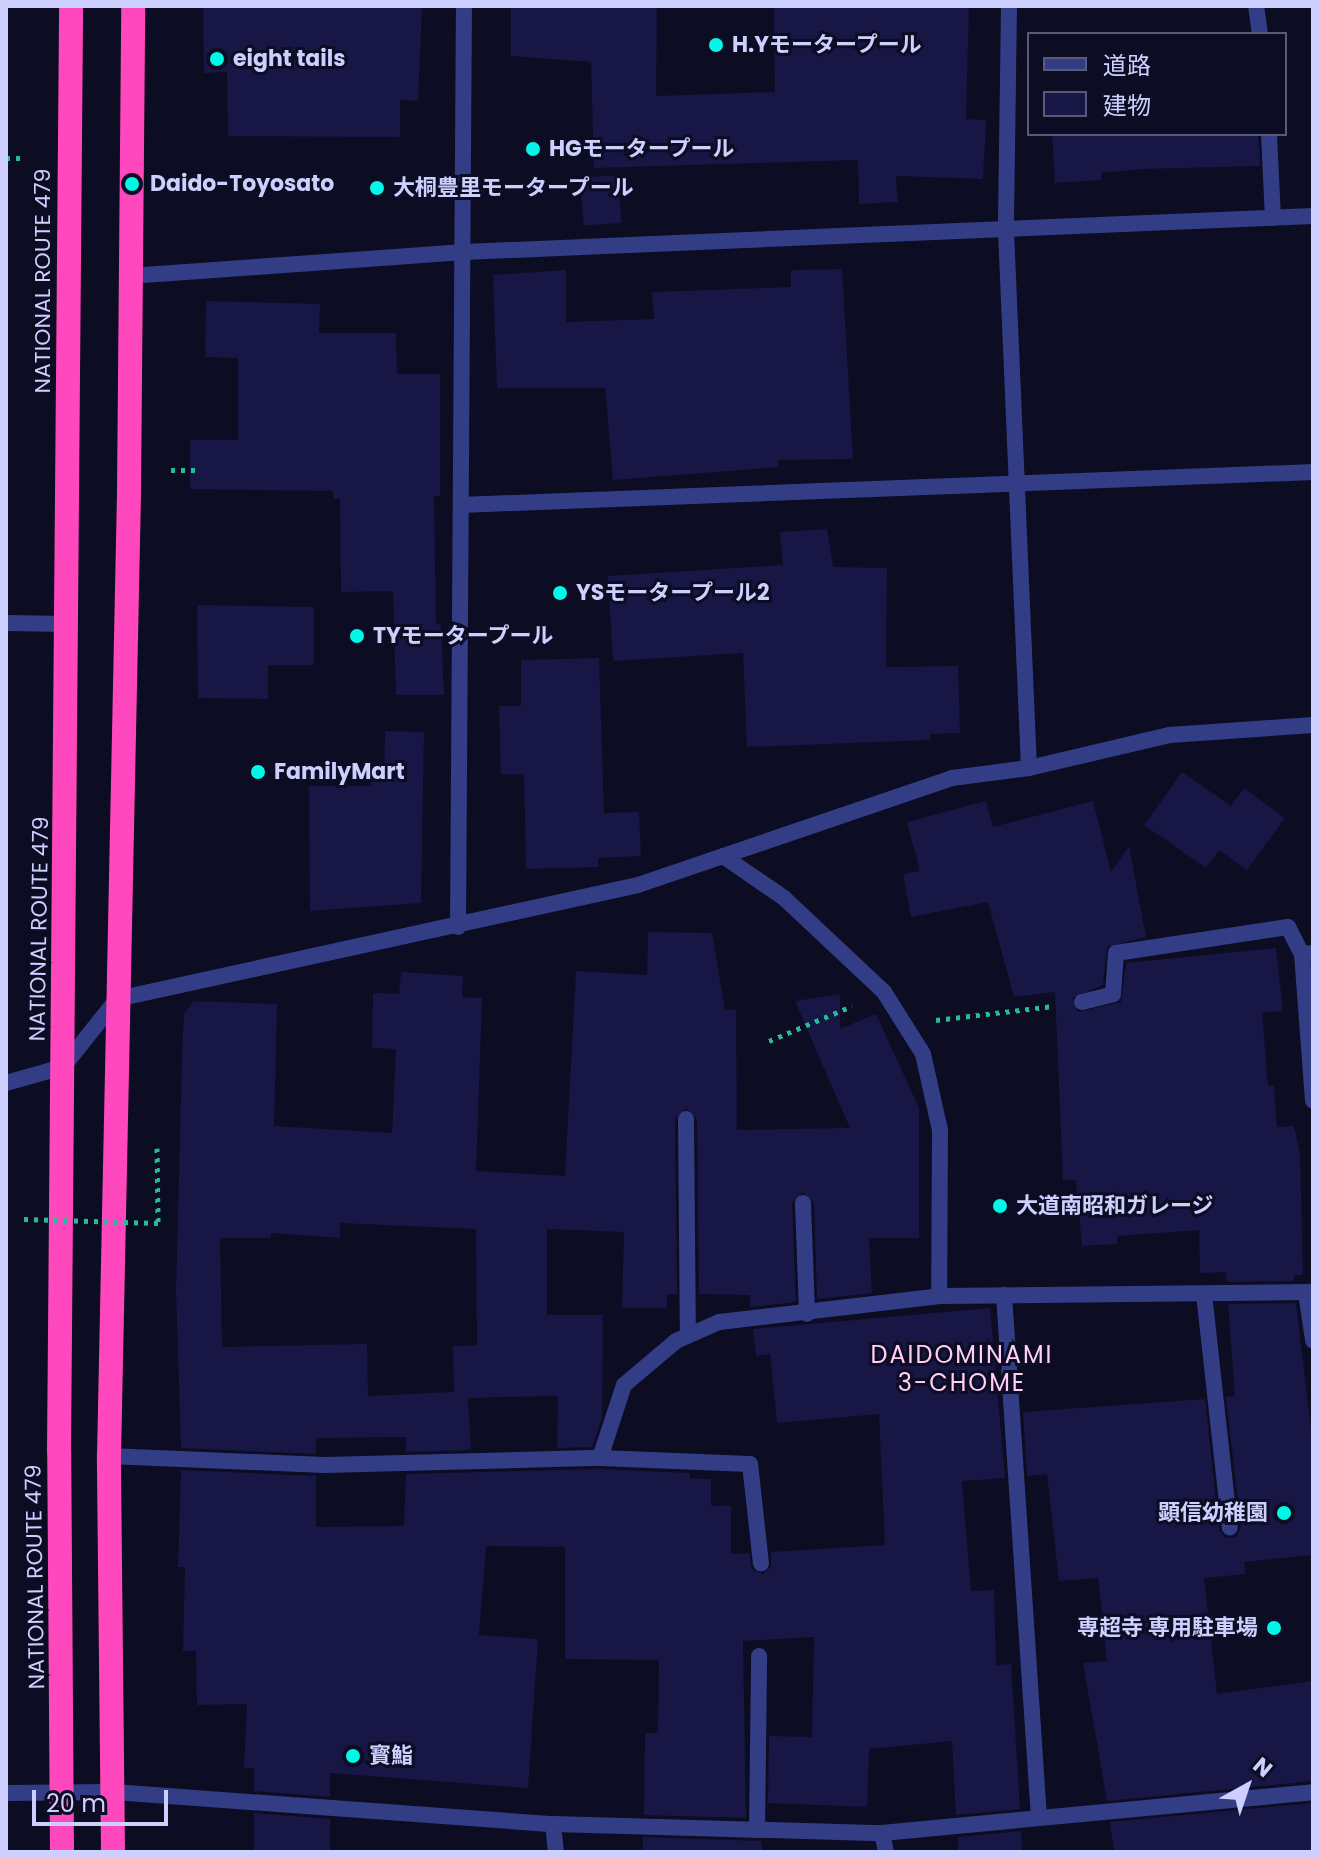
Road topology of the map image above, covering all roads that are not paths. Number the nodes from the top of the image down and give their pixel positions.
1 (71, 6) edge
2 (133, 6) edge
3 (464, 6) edge
4 (1009, 6) edge
5 (1256, 6) edge
6 (1260, 32) edge
7 (1269, 136) edge
8 (1313, 216) edge
9 (1273, 218) junction
10 (1006, 231) junction
11 (464, 252) junction
12 (130, 276) junction
13 (1313, 472) edge
14 (1017, 487) junction
15 (461, 505) junction
16 (6, 623) edge
17 (68, 624) junction
18 (1313, 725) edge
19 (1029, 768) junction
20 (723, 856) junction
21 (458, 927) junction
22 (1308, 954) edge
23 (117, 999) junction
24 (1082, 1002) road end
25 (63, 1067) junction
26 (6, 1083) edge
27 (1313, 1101) edge
28 (686, 1119) dead end
29 (803, 1203) dead end
30 (1309, 1293) edge
31 (1204, 1294) junction
32 (1004, 1295) junction
33 (939, 1296) junction
34 (807, 1314) junction
35 (688, 1335) junction
36 (1313, 1340) edge
37 (109, 1456) junction
38 (600, 1458) junction
39 (1230, 1528) dead end
40 (761, 1563) dead end
41 (759, 1656) dead end
42 (114, 1792) junction
43 (1313, 1792) edge
44 (6, 1793) edge
45 (63, 1795) junction
46 (1039, 1818) junction
47 (553, 1824) junction
48 (757, 1830) junction
49 (882, 1833) junction
50 (62, 1852) edge
51 (113, 1852) edge
52 (556, 1852) edge
53 (886, 1852) edge

1 - 17 highway, NATIONAL ROUTE 479
2 - 12 highway
3 - 11 street
4 - 10 street
5 - 6 street
7 - 9 street
8 - 9 street
9 - 10 street
10 - 11 street
10 - 14 street
11 - 12 street
11 - 15 street
12 - 23 highway
13 - 14 street
14 - 15 street
14 - 19 street
15 - 21 street
16 - 17 street
17 - 25 highway, NATIONAL ROUTE 479
18 - 19 street
19 - 20 street
20 - 21 street
20 - 33 street
21 - 23 street
22 - 24 street
22 - 27 street
23 - 25 street
23 - 37 highway
25 - 26 street
25 - 45 highway, NATIONAL ROUTE 479
28 - 35 street
29 - 34 street
30 - 31 street
30 - 36 street
31 - 32 street
31 - 39 street
32 - 33 street
32 - 46 street
33 - 34 street
34 - 35 street
35 - 38 street
37 - 38 street
37 - 42 highway
38 - 40 street
41 - 48 street
42 - 45 street
42 - 47 street
42 - 51 highway
43 - 46 street
44 - 45 street
45 - 50 highway, NATIONAL ROUTE 479
46 - 49 street
47 - 48 street
47 - 52 street
48 - 49 street
49 - 53 street

